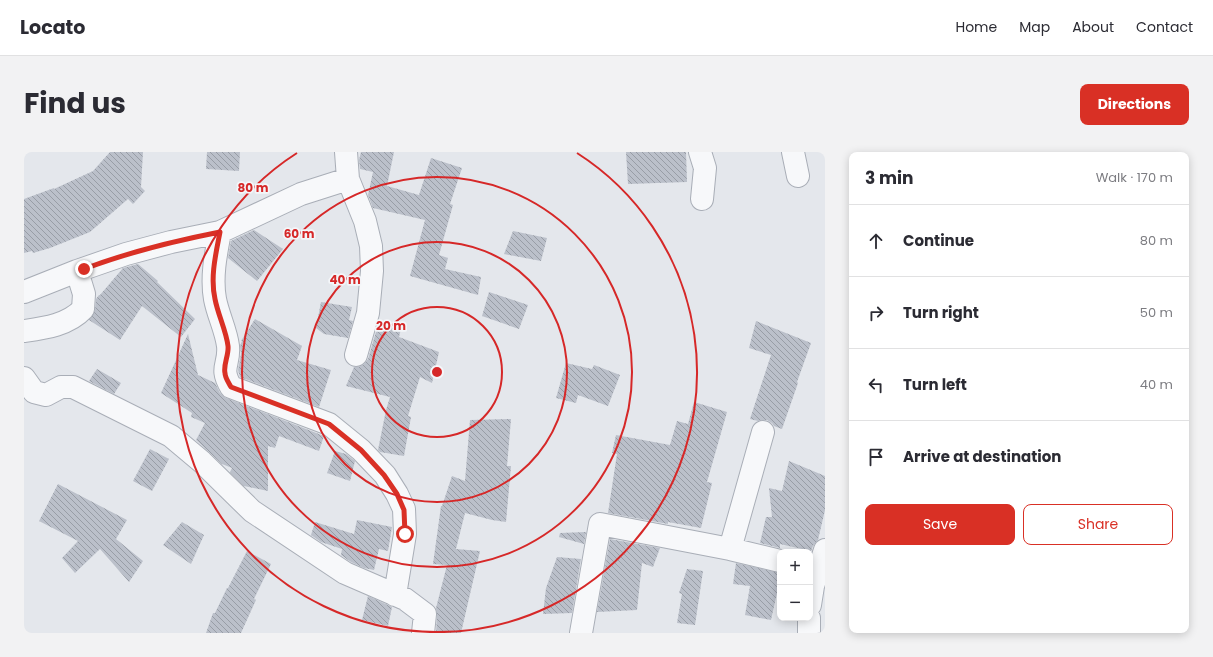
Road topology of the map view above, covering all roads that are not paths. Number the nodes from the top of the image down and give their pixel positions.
1 (346, 152) edge
2 (700, 152) edge
3 (793, 152) edge
4 (798, 176) dead end
5 (348, 179) junction
6 (702, 199) dead end
7 (220, 232) junction
8 (77, 270) junction
9 (24, 292) edge
10 (24, 331) edge
11 (356, 355) dead end
12 (24, 378) edge
13 (763, 432) dead end
14 (730, 549) junction
15 (777, 560) edge
16 (820, 565) edge
17 (813, 586) edge
18 (396, 595) junction
19 (809, 621) edge
20 (423, 633) edge
21 (581, 633) edge
22 (809, 633) edge

1 - 5 street
2 - 6 street
3 - 4 street
5 - 7 street
5 - 11 street
7 - 8 street
7 - 18 street
8 - 9 street
8 - 10 street
12 - 18 street
13 - 14 street
14 - 15 street
14 - 21 street
16 - 17 street
18 - 20 street
19 - 22 street

